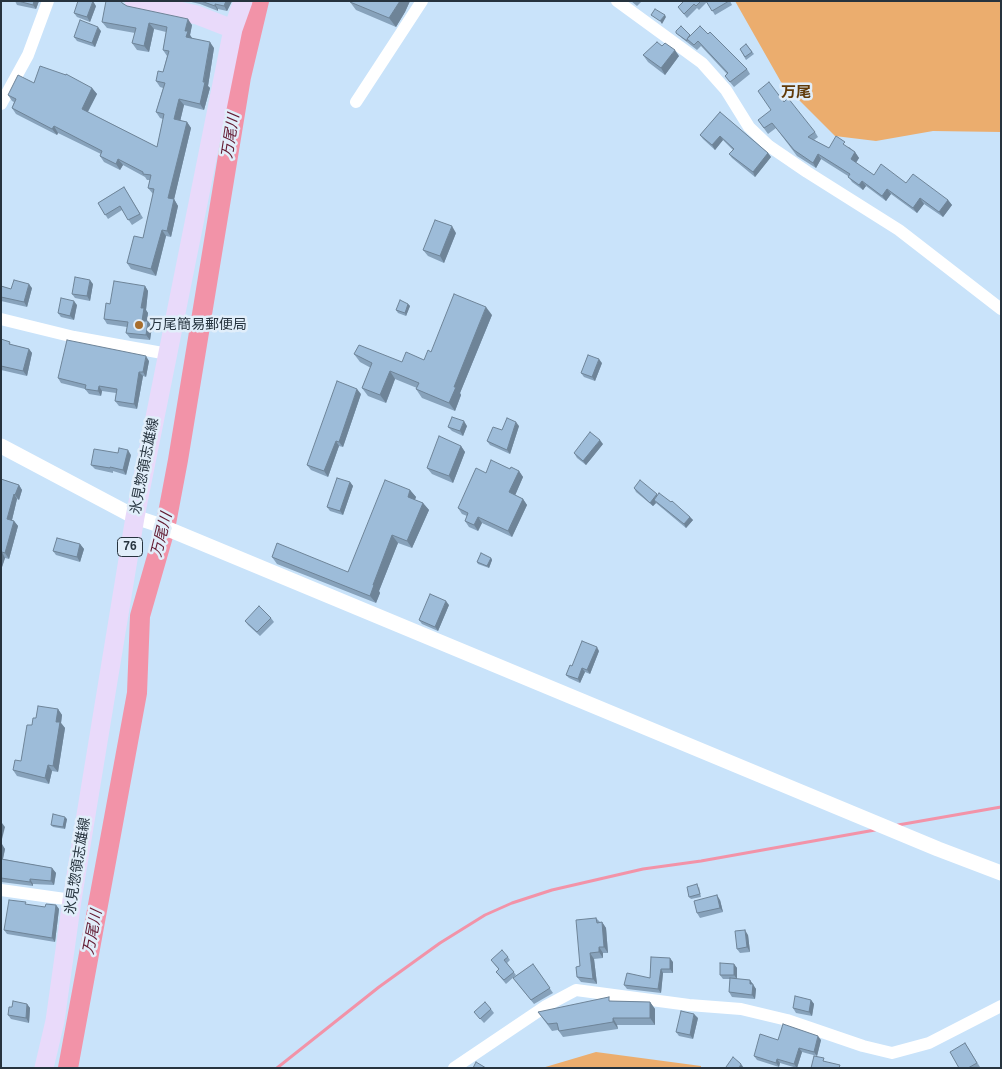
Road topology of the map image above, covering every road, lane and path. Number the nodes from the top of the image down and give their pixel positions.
1 (48, 1) edge
2 (134, 1) edge
3 (243, 1) edge
4 (422, 1) edge
5 (617, 1) edge
6 (233, 29) junction
7 (356, 102) dead end
8 (1, 104) edge
9 (1001, 309) edge
10 (1, 319) edge
11 (168, 354) junction
12 (1, 446) edge
13 (134, 517) junction
14 (1001, 873) edge
15 (1, 890) edge
16 (72, 900) junction
17 (1001, 1006) edge
18 (44, 1068) edge
19 (454, 1068) edge

1 - 8 street
2 - 6 main road
3 - 6 main road, 氷見惣領志雄線
4 - 7 street
5 - 9 street
6 - 11 main road, 氷見惣領志雄線 / 76
10 - 11 street
11 - 13 main road, 氷見惣領志雄線 / 76
12 - 13 street
13 - 14 street
13 - 16 main road, 氷見惣領志雄線 / 76
15 - 16 street
16 - 18 main road, 氷見惣領志雄線 / 76
17 - 19 street

